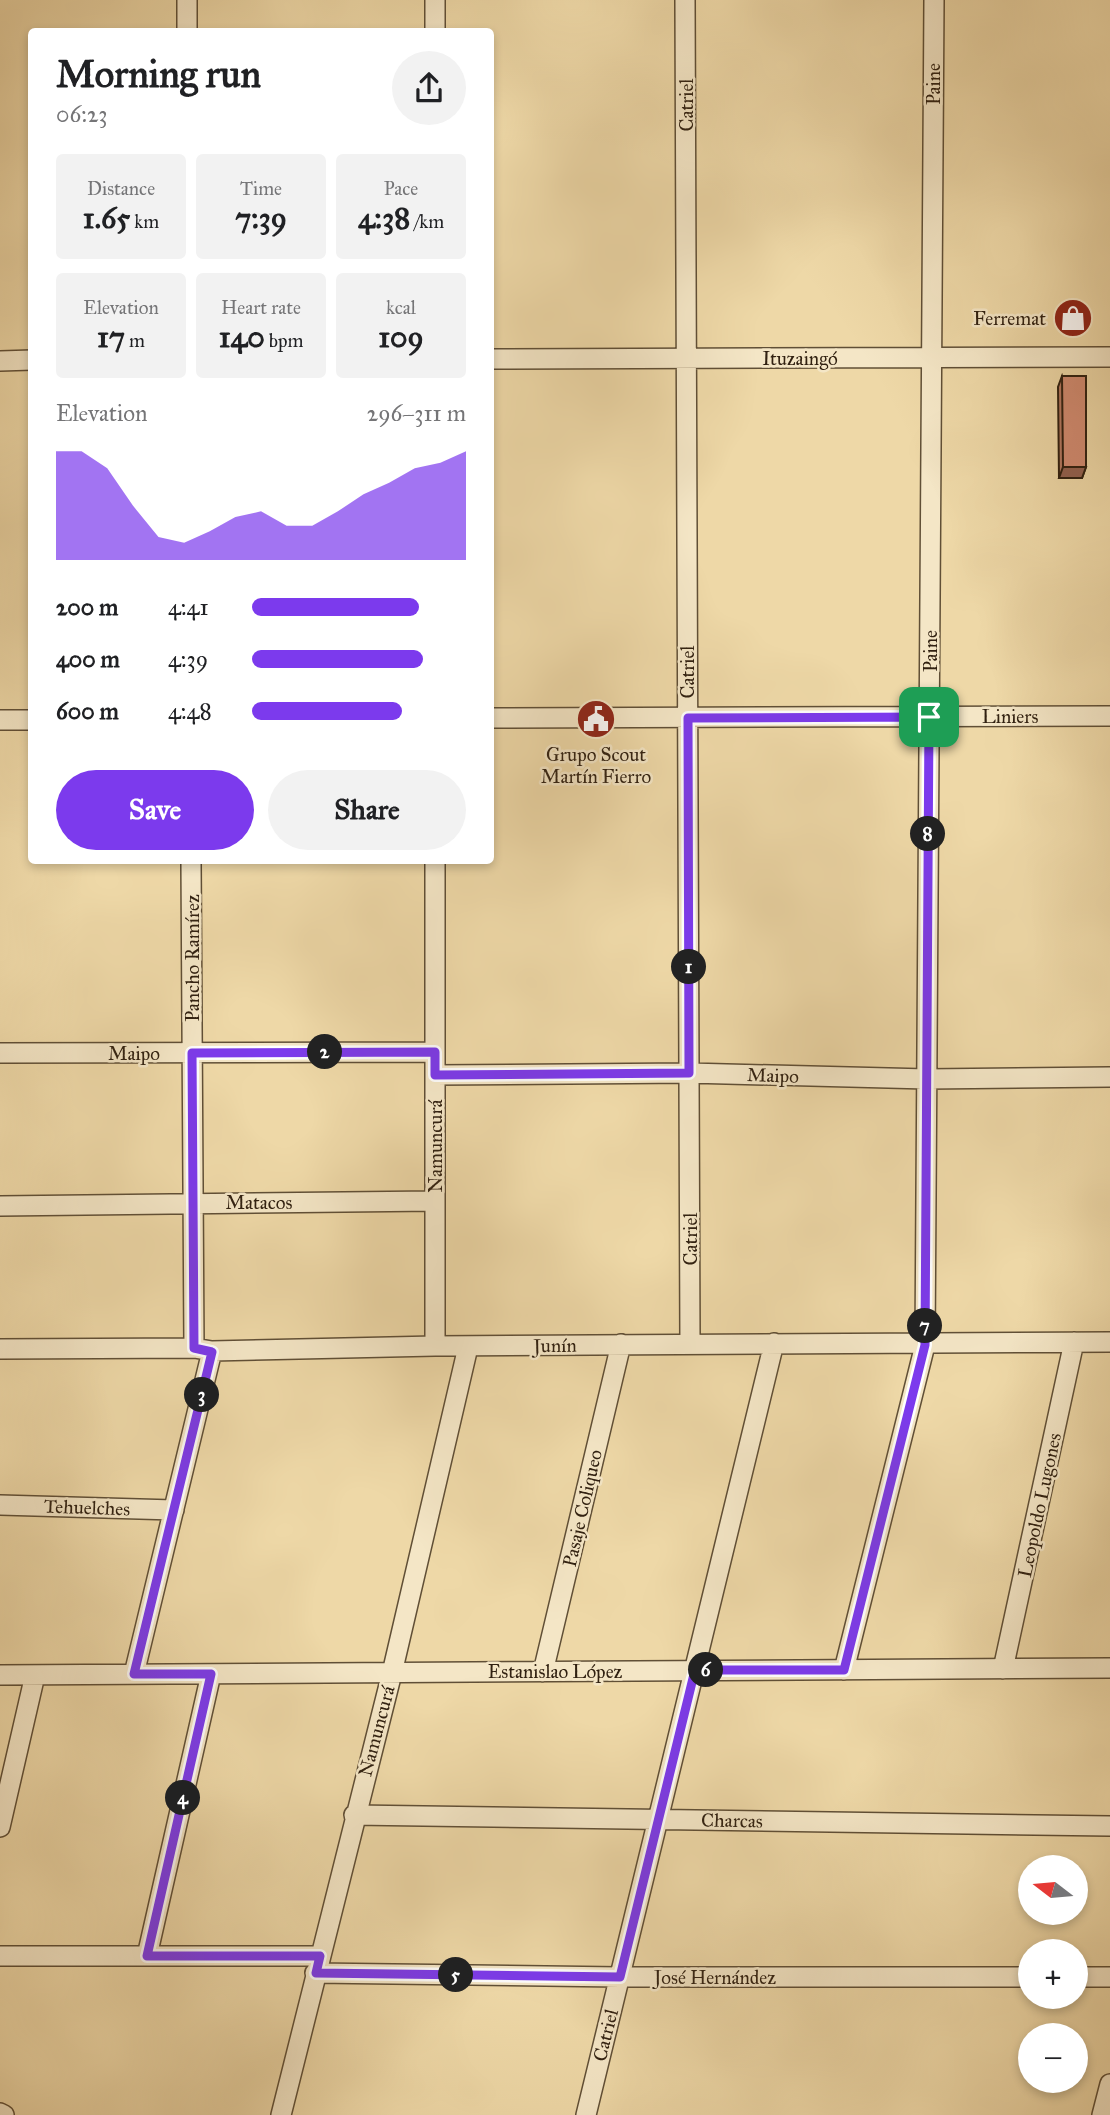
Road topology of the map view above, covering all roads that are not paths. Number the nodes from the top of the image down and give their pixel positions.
1 (187, 0) edge
2 (435, 0) edge
3 (685, 0) edge
4 (933, 0) edge
5 (187, 28) edge
6 (435, 28) edge
7 (1110, 357) edge
8 (687, 358) junction
9 (931, 358) junction
10 (494, 359) edge
11 (0, 360) edge
12 (28, 360) edge
13 (1110, 716) edge
14 (929, 717) junction
15 (494, 718) edge
16 (688, 718) junction
17 (0, 720) edge
18 (28, 720) edge
19 (191, 864) edge
20 (435, 864) edge
21 (435, 1052) junction
22 (0, 1053) edge
23 (192, 1053) junction
24 (689, 1073) junction
25 (435, 1075) junction
26 (1110, 1077) edge
27 (927, 1079) junction
28 (434, 1201) junction
29 (194, 1203) junction
30 (0, 1206) edge
31 (1074, 1342) junction
32 (1110, 1342) edge
33 (774, 1343) junction
34 (690, 1344) junction
35 (621, 1345) junction
36 (925, 1345) junction
37 (435, 1346) junction
38 (468, 1347) junction
39 (0, 1349) edge
40 (203, 1350) junction
41 (0, 1505) edge
42 (174, 1510) junction
43 (1110, 1668) edge
44 (1003, 1669) junction
45 (695, 1670) junction
46 (844, 1670) junction
47 (543, 1672) junction
48 (392, 1673) junction
49 (134, 1674) junction
50 (211, 1674) junction
51 (0, 1675) edge
52 (35, 1675) junction
53 (354, 1815) junction
54 (658, 1818) junction
55 (1110, 1826) edge
56 (0, 1827) edge
57 (0, 1956) edge
58 (147, 1956) junction
59 (318, 1964) junction
60 (620, 1977) junction
61 (1018, 1977) edge
62 (1088, 1977) edge
63 (1110, 1977) edge
64 (1110, 2084) edge
65 (281, 2115) edge
66 (586, 2115) edge
67 (1102, 2115) edge

1 - 5 street
2 - 6 street
3 - 8 street, Catriel
4 - 9 street, Paine
7 - 9 street, Ituzaingó
8 - 9 street, Ituzaingó
8 - 10 street, Ituzaingó
8 - 16 street, Catriel
9 - 14 street, Paine
11 - 12 street
13 - 14 street, Liniers
14 - 16 street, Liniers
14 - 27 street, Paine
15 - 16 street, Liniers
16 - 24 street, Catriel
17 - 18 street
19 - 23 street, Pancho Ramírez
20 - 21 street, Namuncurá
21 - 23 street, Maipo
21 - 25 street, Namuncurá
22 - 23 street, Maipo
23 - 29 street, Pancho Ramírez
24 - 25 street, Maipo
24 - 27 street, Maipo
24 - 34 street, Catriel
25 - 28 street, Namuncurá
26 - 27 street, Maipo
27 - 36 street, Paine
28 - 29 street, Matacos
28 - 37 street, Namuncurá
29 - 30 street, Matacos
29 - 40 street, Pancho Ramírez
31 - 32 street, Junín
31 - 36 street, Junín
31 - 44 street, Leopoldo Lugones
33 - 34 street, Junín
33 - 36 street, Junín
33 - 45 street, Catriel
34 - 35 street, Junín
35 - 38 street, Junín
35 - 47 street, Pasaje Coliqueo
36 - 46 street, Paine
37 - 38 street, Junín
37 - 40 street, Junín
38 - 48 street, Namuncurá
39 - 40 street, Junín
40 - 42 street, Pancho Ramírez
41 - 42 street, Tehuelches
42 - 49 street, Pancho Ramírez
43 - 44 street, Estanislao López
44 - 46 street, Estanislao López
45 - 46 street, Estanislao López
45 - 47 street, Estanislao López
45 - 54 street, Catriel
47 - 48 street, Estanislao López
48 - 50 street, Estanislao López
48 - 53 street, Namuncurá
49 - 50 street, Estanislao López
49 - 52 street, Estanislao López
50 - 58 street
51 - 52 street, Estanislao López
52 - 56 street
53 - 54 street, Charcas
53 - 59 street, Namuncurá
54 - 55 street, Charcas
54 - 60 street, Catriel
57 - 58 street, José Hernández
58 - 59 street, José Hernández
59 - 60 street, José Hernández
59 - 65 street, Namuncurá
60 - 61 street, José Hernández
60 - 66 street, Catriel
62 - 63 street
64 - 67 street

